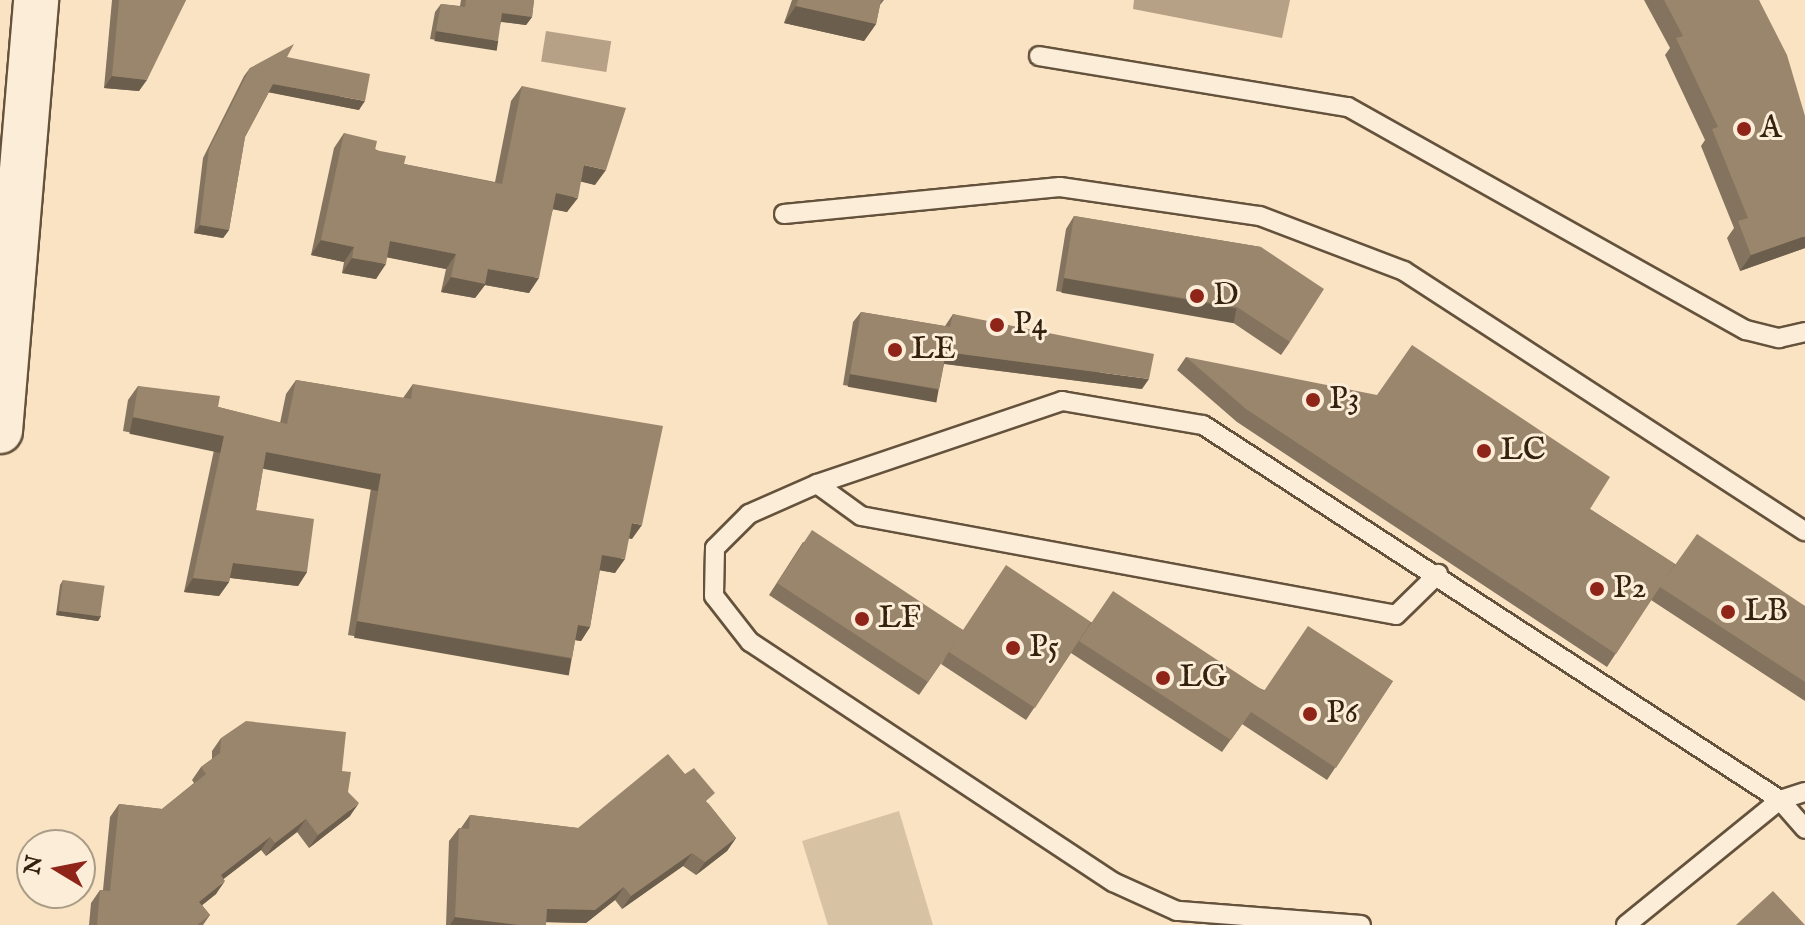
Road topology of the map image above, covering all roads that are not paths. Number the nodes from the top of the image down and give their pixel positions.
1 (36, 0) edge
2 (1039, 56) dead end
3 (784, 214) dead end
4 (1805, 332) edge
5 (0, 431) edge
6 (817, 484) junction
7 (1805, 531) edge
8 (1438, 574) junction
9 (1805, 792) edge
10 (1780, 800) junction
11 (1805, 829) edge
12 (1361, 925) edge
13 (1626, 925) edge

1 - 5 street
2 - 4 lane
3 - 7 lane
6 - 8 lane
6 - 8 lane
6 - 12 lane
8 - 10 lane
9 - 10 lane
10 - 11 lane
10 - 13 lane

